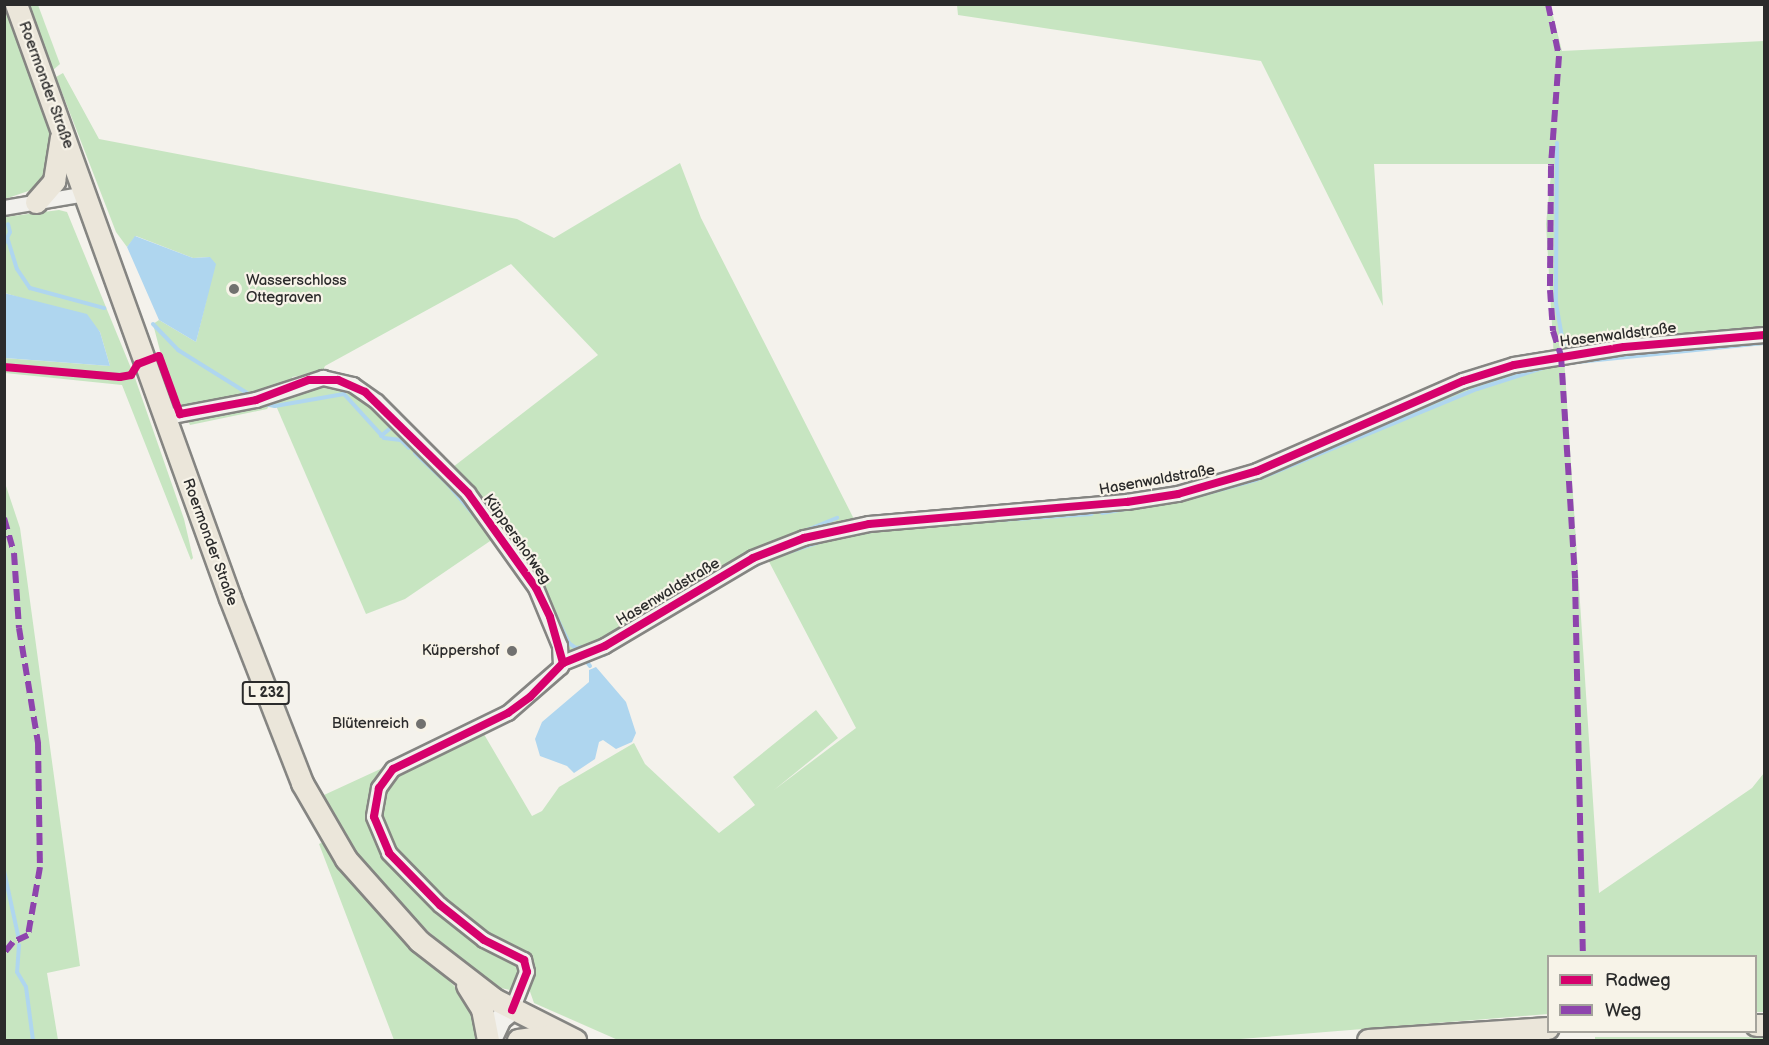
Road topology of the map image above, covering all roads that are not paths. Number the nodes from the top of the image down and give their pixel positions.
1 (16, 4) edge
2 (61, 127) junction
3 (86, 194) junction
4 (36, 202) junction
5 (4, 208) edge
6 (1764, 335) edge
7 (167, 417) junction
8 (563, 663) junction
9 (462, 977) junction
10 (512, 1010) junction
11 (1547, 1028) edge
12 (568, 1037) edge
13 (489, 1041) edge
14 (504, 1041) edge
15 (518, 1041) edge
16 (1368, 1041) edge

1 - 2 main road, Roermonder Straße / L 232
2 - 3 main road, Roermonder Straße / L 232
2 - 4 main road
3 - 4 street
3 - 7 main road, Roermonder Straße / L 232
4 - 5 street
6 - 8 street, Hasenwaldstraße
7 - 8 street, Küppershofweg
7 - 9 main road, Roermonder Straße / L 232
8 - 10 street
9 - 10 main road, Roermonder Straße / L 232
9 - 13 main road
10 - 12 main road, L 232
10 - 13 main road
10 - 14 main road
11 - 16 main road
12 - 15 main road

